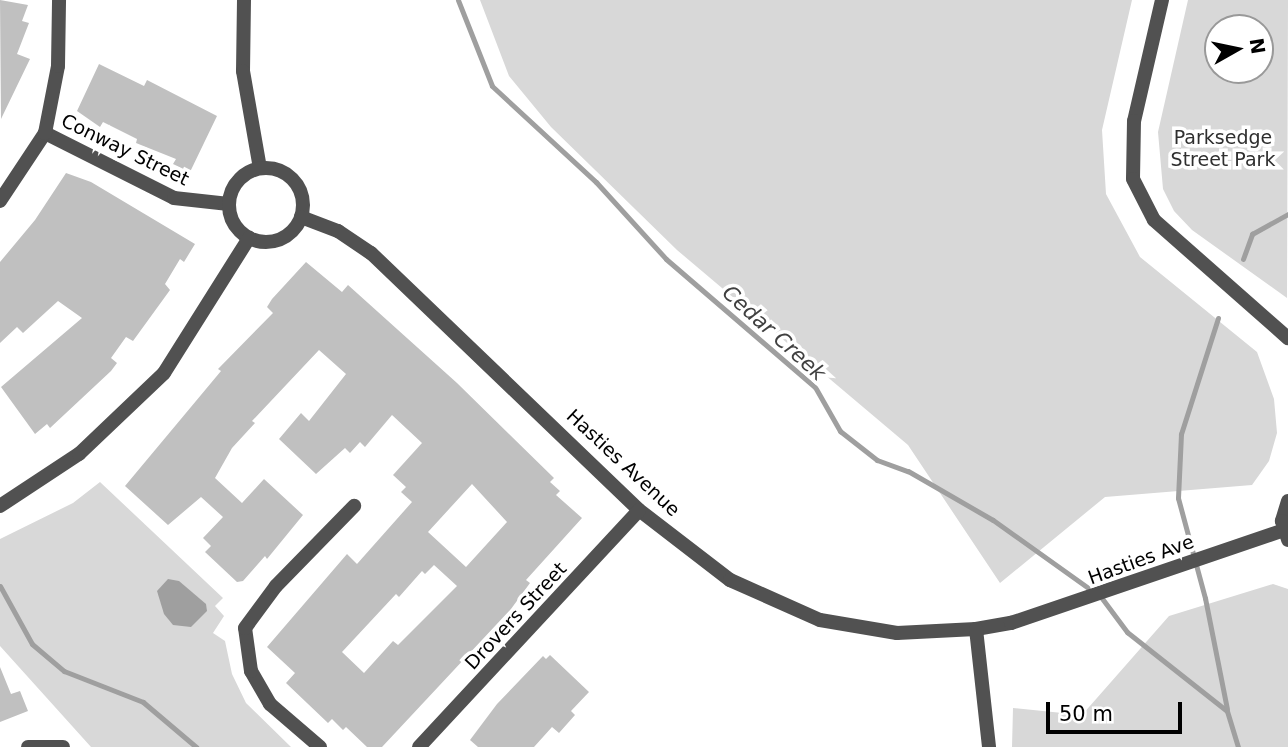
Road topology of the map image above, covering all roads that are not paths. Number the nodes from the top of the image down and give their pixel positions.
1 (59, 0) edge
2 (244, 0) edge
3 (1162, 0) edge
4 (45, 132) junction
5 (260, 168) junction
6 (0, 201) edge
7 (229, 204) junction
8 (301, 217) junction
9 (250, 238) junction
10 (1288, 338) edge
11 (1288, 501) edge
12 (2, 505) edge
13 (354, 506) dead end
14 (639, 510) junction
15 (1286, 535) edge
16 (1011, 623) joint
17 (976, 629) junction
18 (27, 747) edge
19 (63, 747) edge
20 (320, 747) edge
21 (419, 747) edge
22 (989, 747) edge

1 - 4 street
2 - 5 street
3 - 10 street
4 - 6 street
4 - 7 street, Conway Street
5 - 7 street
5 - 8 street
7 - 9 street
8 - 9 street
8 - 14 street, Hasties Avenue
9 - 12 street
11 - 15 street
13 - 20 street
14 - 17 street, Hasties Avenue
14 - 21 street, Drovers Street
15 - 16 street, Hasties Ave
16 - 17 street, Hasties Avenue
17 - 22 street
18 - 19 street

